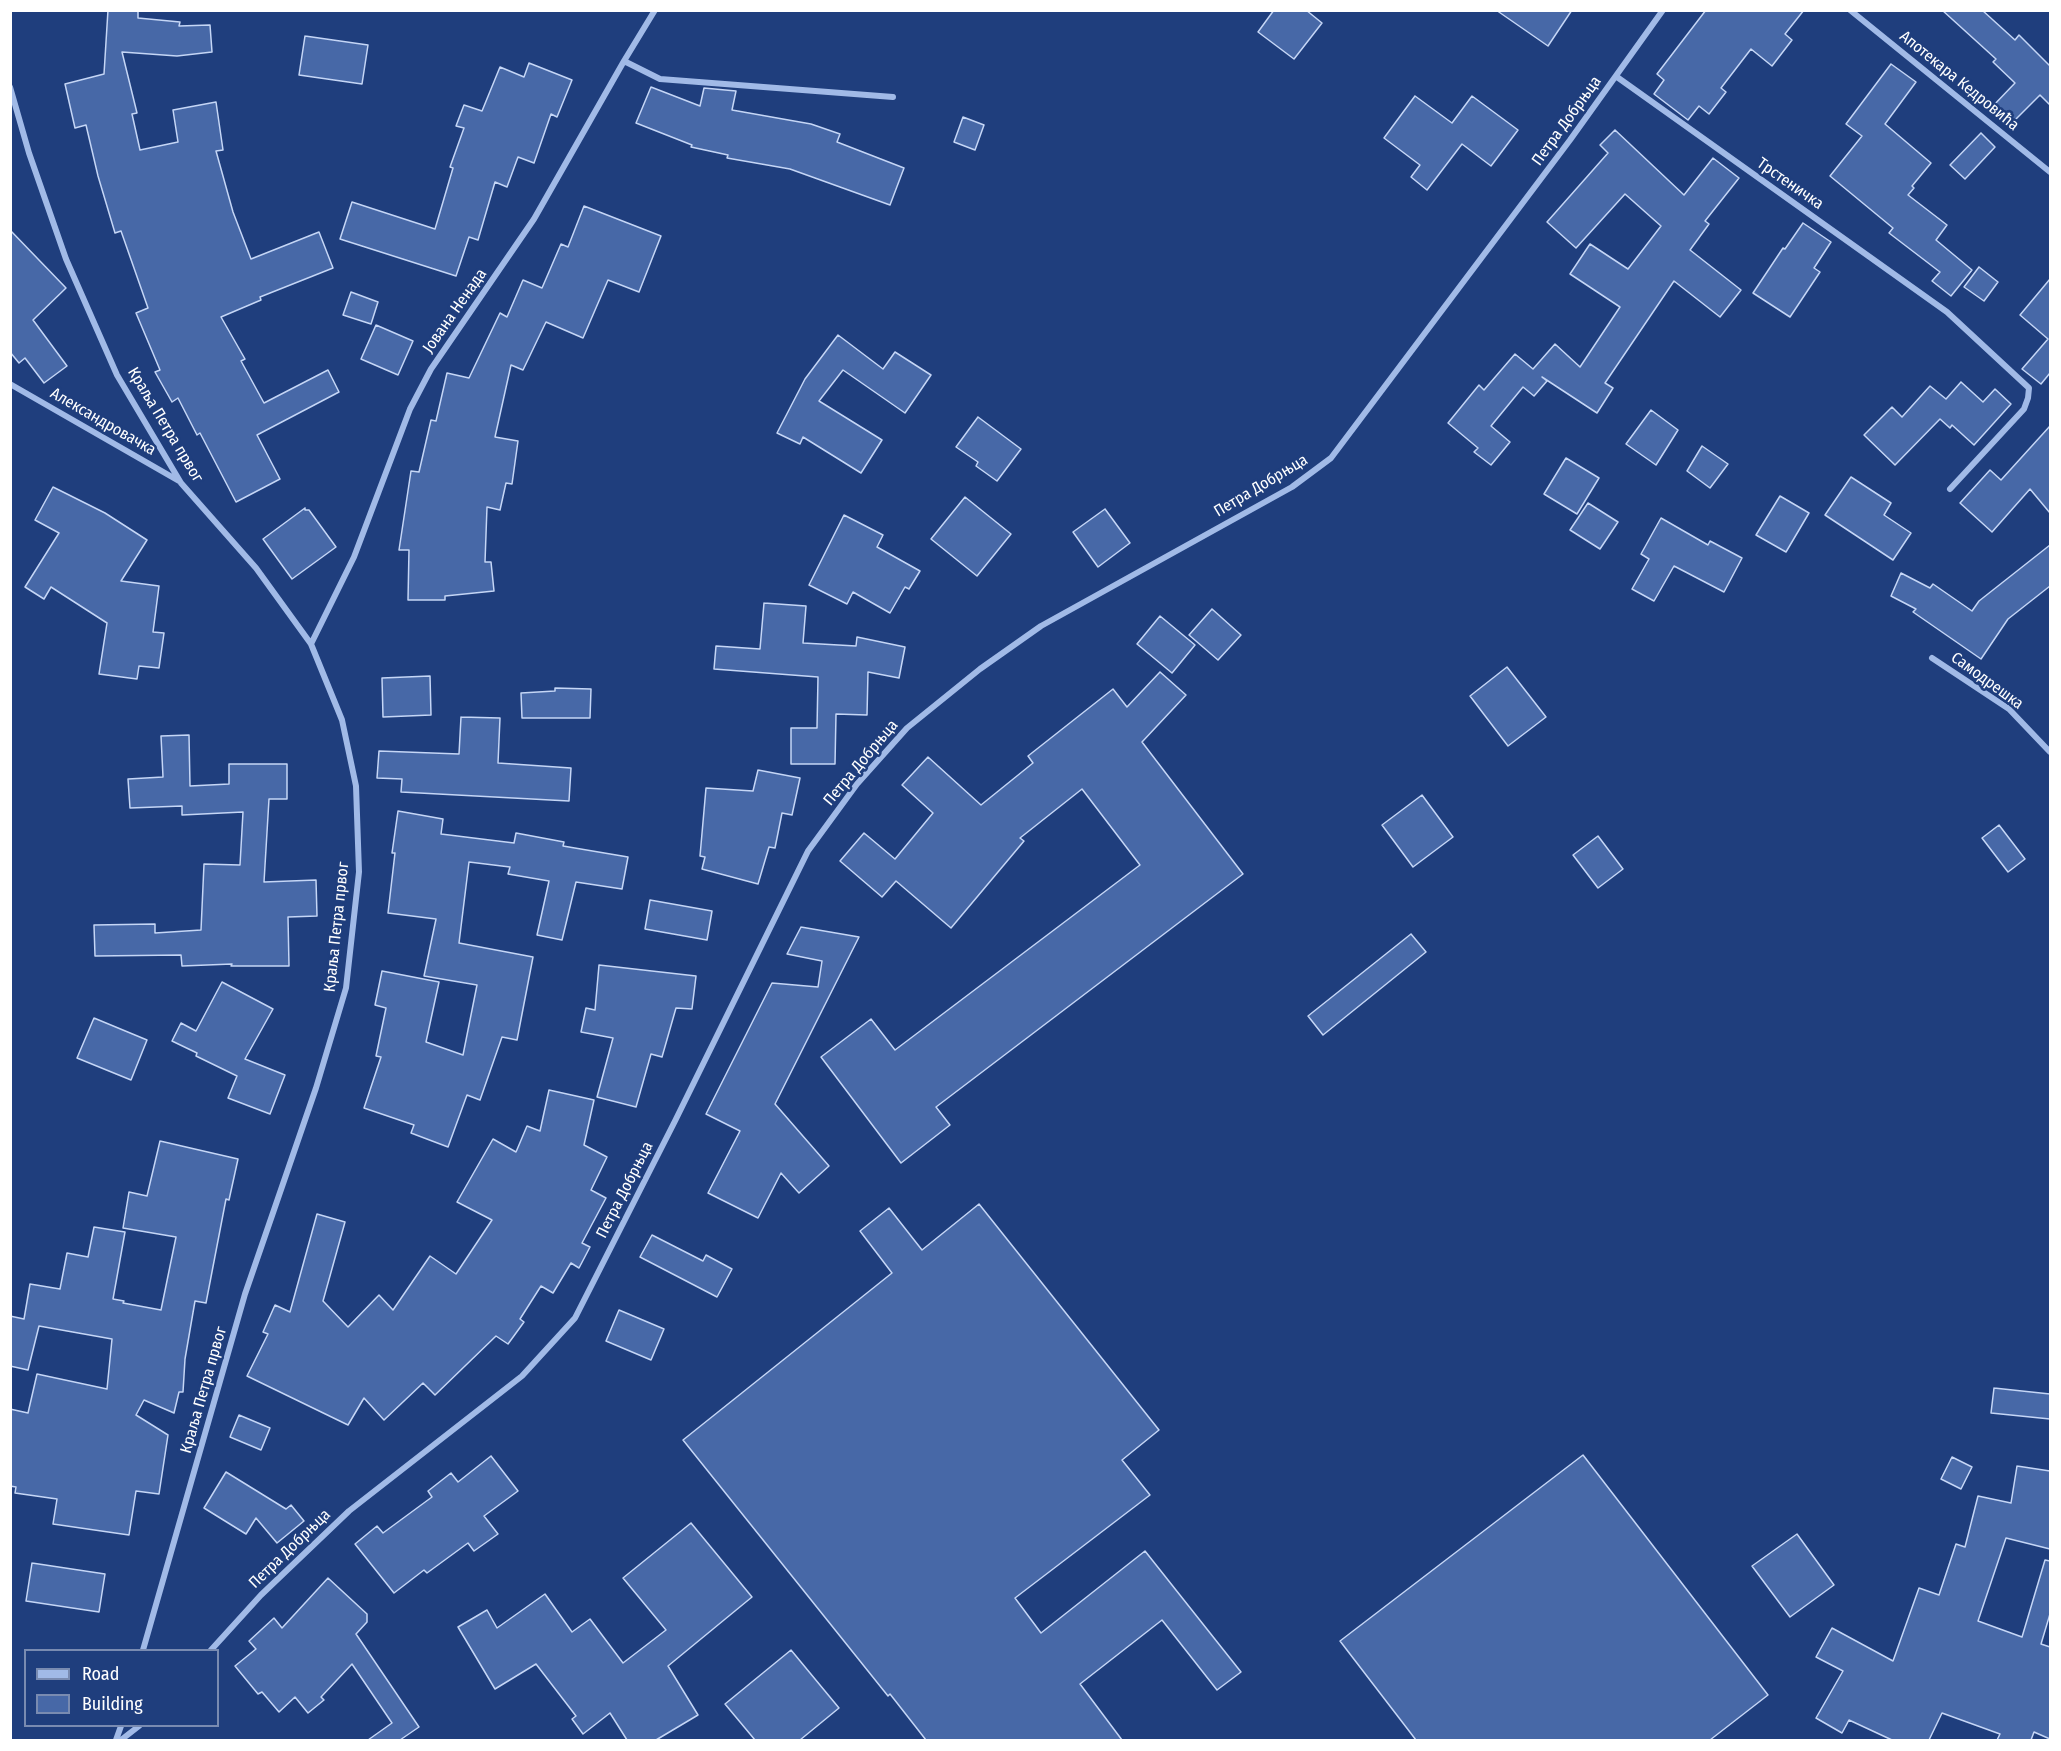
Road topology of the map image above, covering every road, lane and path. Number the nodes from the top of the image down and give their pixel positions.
1 (655, 10) edge
2 (1663, 10) edge
3 (1850, 10) edge
4 (624, 61) junction
5 (1617, 77) junction
6 (10, 87) edge
7 (893, 97) dead end
8 (2050, 172) edge
9 (10, 384) edge
10 (181, 483) junction
11 (1950, 489) dead end
12 (311, 644) junction
13 (1932, 658) dead end
14 (2050, 752) edge
15 (143, 1649) edge
16 (212, 1649) edge
17 (137, 1727) edge
18 (121, 1740) edge

1 - 4 street, Јована Ненада
2 - 5 street, Петра Добрњца
3 - 8 street, Апотекара Кедровића
4 - 7 street
4 - 12 street, Јована Ненада
5 - 11 street, Трстеничка
5 - 16 street, Петра Добрњца
6 - 10 street, Краља Петра првог
9 - 10 street, Александровачка
10 - 12 street, Краља Петра првог
12 - 15 street, Краља Петра првог
13 - 14 street, Самодрешка
17 - 18 street

